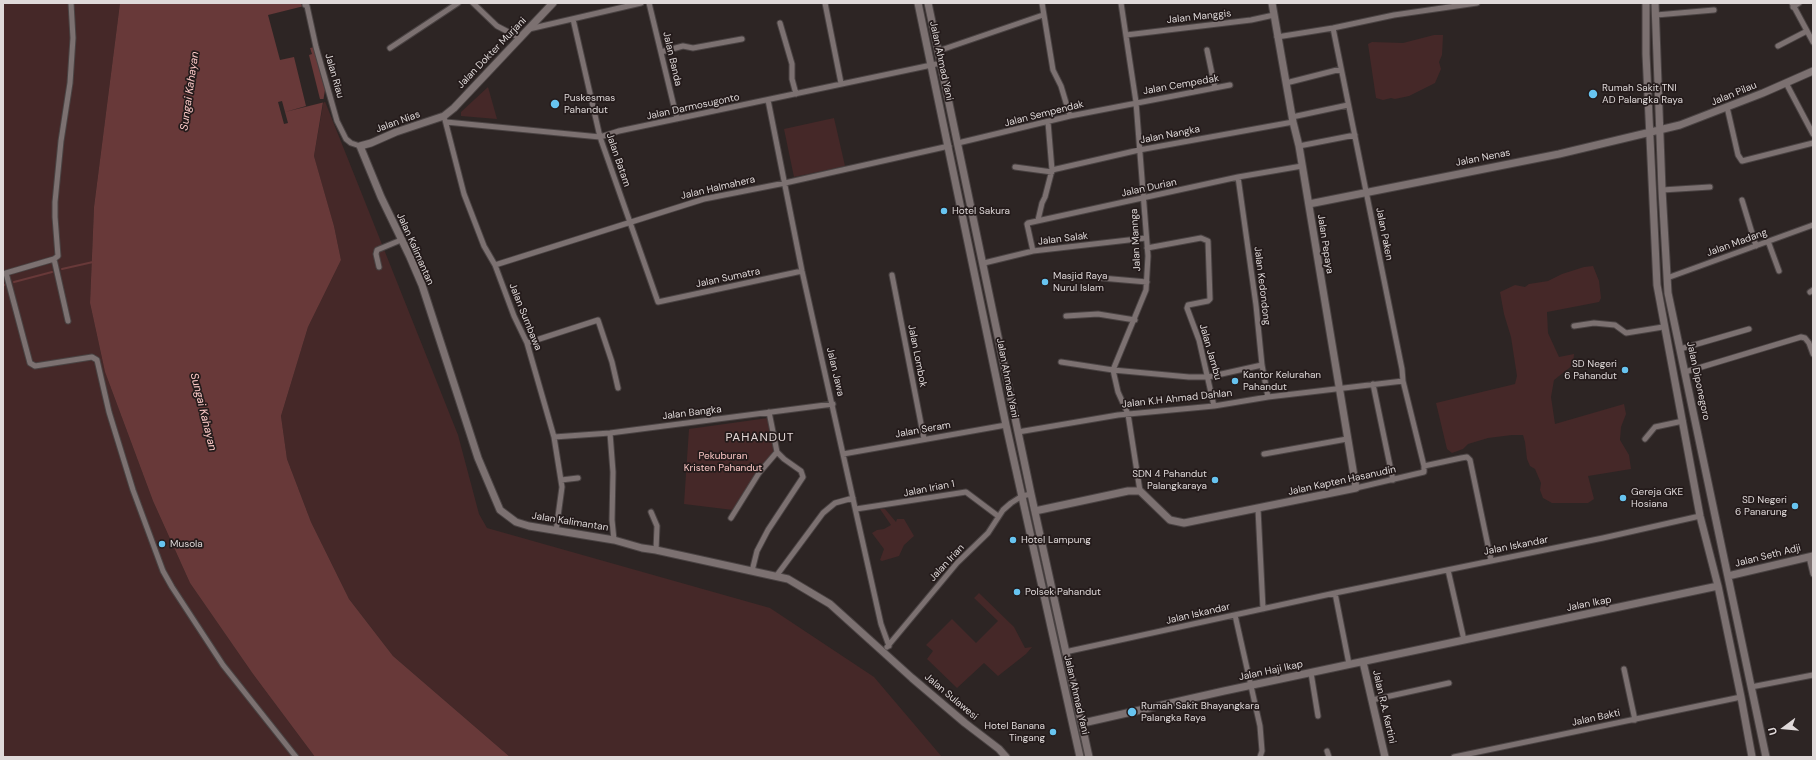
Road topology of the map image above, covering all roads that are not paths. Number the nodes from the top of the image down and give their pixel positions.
1 (71, 3) edge
2 (305, 3) edge
3 (458, 3) edge
4 (473, 3) edge
5 (553, 3) edge
6 (641, 3) edge
7 (649, 3) edge
8 (825, 3) edge
9 (918, 3) edge
10 (928, 3) edge
11 (1042, 3) edge
12 (1122, 3) edge
13 (1272, 3) edge
14 (1477, 3) edge
15 (1646, 3) edge
16 (1654, 3) edge
17 (1799, 3) edge
18 (1792, 5) edge
19 (1714, 10) dead end
20 (1043, 15) junction
21 (1274, 15) junction
22 (1656, 15) junction
23 (573, 19) junction
24 (780, 23) dead end
25 (1333, 28) junction
26 (530, 29) junction
27 (1810, 34) edge
28 (1126, 35) junction
29 (1278, 37) junction
30 (520, 38) junction
31 (742, 39) dead end
32 (1813, 42) edge
33 (1778, 46) dead end
34 (390, 48) dead end
35 (938, 50) junction
36 (1207, 50) dead end
37 (661, 52) junction
38 (941, 63) junction
39 (932, 64) junction
40 (1341, 70) junction
41 (1813, 71) edge
42 (1286, 82) junction
43 (841, 83) junction
44 (1786, 83) junction
45 (1230, 85) dead end
46 (1214, 88) junction
47 (796, 94) junction
48 (768, 100) junction
49 (1136, 102) junction
50 (1348, 105) junction
51 (1727, 107) junction
52 (1070, 116) junction
53 (445, 119) junction
54 (677, 119) junction
55 (1292, 119) junction
56 (1048, 122) junction
57 (1660, 129) junction
58 (1649, 131) junction
59 (1813, 134) edge
60 (1354, 135) junction
61 (600, 137) junction
62 (958, 143) junction
63 (1813, 143) edge
64 (360, 146) junction
65 (949, 146) junction
66 (1299, 146) junction
67 (1139, 150) junction
68 (1302, 166) junction
69 (1015, 167) dead end
70 (1052, 171) junction
71 (1238, 177) junction
72 (785, 183) junction
73 (1710, 187) dead end
74 (1662, 190) junction
75 (1366, 192) junction
76 (1143, 199) junction
77 (1742, 200) dead end
78 (1309, 204) junction
79 (1038, 220) junction
80 (629, 222) junction
81 (1813, 225) edge
82 (1146, 238) junction
83 (401, 240) junction
84 (1768, 241) junction
85 (1756, 246) junction
86 (1148, 248) junction
87 (1033, 251) junction
88 (54, 259) junction
89 (984, 263) junction
90 (495, 265) junction
91 (379, 267) dead end
92 (1778, 270) dead end
93 (802, 271) junction
94 (5, 274) edge
95 (892, 275) dead end
96 (1101, 278) dead end
97 (1666, 278) junction
98 (1147, 282) junction
99 (658, 302) joint
100 (1066, 316) dead end
101 (68, 320) dead end
102 (995, 320) junction
103 (1135, 320) junction
104 (985, 322) junction
105 (1574, 326) dead end
106 (1664, 327) junction
107 (1749, 329) dead end
108 (527, 343) junction
109 (1680, 349) junction
110 (1813, 354) edge
111 (1061, 362) dead end
112 (1262, 365) junction
113 (1113, 370) junction
114 (1685, 372) junction
115 (1208, 377) junction
116 (1403, 381) junction
117 (1373, 384) junction
118 (618, 388) dead end
119 (1338, 388) junction
120 (1268, 397) junction
121 (833, 404) junction
122 (1214, 406) junction
123 (769, 412) junction
124 (1128, 414) junction
125 (1683, 421) junction
126 (1006, 424) junction
127 (1018, 432) junction
128 (610, 433) junction
129 (1699, 435) junction
130 (554, 437) junction
131 (1347, 438) junction
132 (1686, 438) junction
133 (1645, 439) dead end
134 (924, 440) junction
135 (777, 452) junction
136 (843, 454) junction
137 (1264, 454) dead end
138 (1424, 466) junction
139 (1706, 467) junction
140 (1692, 470) junction
141 (578, 478) dead end
142 (561, 480) junction
143 (1393, 480) junction
144 (1356, 488) junction
145 (1140, 491) junction
146 (1031, 494) junction
147 (1022, 496) junction
148 (853, 498) junction
149 (856, 509) junction
150 (1258, 509) junction
151 (1035, 511) junction
152 (652, 512) dead end
153 (998, 516) junction
154 (1700, 516) junction
155 (730, 518) dead end
156 (556, 531) junction
157 (614, 540) junction
158 (656, 550) junction
159 (1811, 556) edge
160 (1491, 560) junction
161 (752, 570) junction
162 (1448, 570) junction
163 (1813, 574) edge
164 (777, 575) junction
165 (1728, 576) junction
166 (1718, 586) junction
167 (1335, 593) junction
168 (1263, 609) junction
169 (1235, 615) junction
170 (1464, 640) junction
171 (888, 646) junction
172 (882, 652) junction
173 (1065, 652) junction
174 (1363, 662) junction
175 (1349, 664) junction
176 (1624, 669) dead end
177 (1311, 672) junction
178 (1813, 675) edge
179 (1449, 682) dead end
180 (1250, 686) junction
181 (1751, 687) junction
182 (1742, 697) junction
183 (1372, 700) junction
184 (1318, 716) dead end
185 (1635, 720) junction
186 (1083, 723) junction
187 (1327, 751) dead end
188 (296, 757) edge
189 (1006, 757) edge
190 (1080, 757) edge
191 (1089, 757) edge
192 (1260, 757) edge
193 (1329, 757) edge
194 (1385, 757) edge
195 (1455, 757) edge
196 (1752, 757) edge
197 (1766, 757) edge

1 - 88 street
2 - 64 street, Jalan Riau
3 - 34 street
4 - 30 street
5 - 26 street, Jalan Dokter Murjani
6 - 23 street
7 - 37 street, Jalan Banda
8 - 43 street
9 - 39 street, Jalan Ahmad Yani
10 - 35 street, Jalan Ahmad Yani
11 - 20 street
12 - 28 street, Jalan Mannga
13 - 21 street, Jalan Pepaya
14 - 25 street
15 - 58 street
16 - 22 street, Jalan Diponegoro
17 - 18 street
18 - 27 street
19 - 22 street
20 - 35 street
20 - 52 street
21 - 28 street, Jalan Manggis
21 - 29 street, Jalan Pepaya
22 - 57 street, Jalan Diponegoro
23 - 26 street
23 - 61 street, Jalan Batam
24 - 47 street
25 - 29 street
25 - 40 street, Jalan Paken
26 - 30 street, Jalan Dokter Murjani
27 - 32 street
27 - 33 street
28 - 49 street, Jalan Mannga
29 - 42 street, Jalan Pepaya
30 - 53 street, Jalan Dokter Murjani
31 - 37 street
35 - 38 street, Jalan Ahmad Yani
36 - 46 street
37 - 54 street, Jalan Banda
38 - 39 street, Jalan Darmosugonto
38 - 62 street, Jalan Ahmad Yani
39 - 43 street, Jalan Darmosugonto
39 - 65 street, Jalan Ahmad Yani
40 - 42 street
40 - 50 street, Jalan Paken
41 - 44 street, Jalan Pilau
42 - 55 street, Jalan Pepaya
43 - 47 street, Jalan Darmosugonto
44 - 51 street, Jalan Pilau
44 - 59 street
45 - 46 street, Jalan Cempedak
46 - 49 street, Jalan Cempedak
47 - 48 street, Jalan Darmosugonto
48 - 54 street, Jalan Darmosugonto
48 - 72 street, Jalan Jawa
49 - 52 street, Jalan Sempendak
49 - 67 street, Jalan Mannga
50 - 55 street, Jalan Nangka
50 - 60 street, Jalan Paken
51 - 57 street, Jalan Pilau
51 - 63 street
52 - 56 street, Jalan Sempendak
53 - 61 street, Jalan Darmosugonto
53 - 64 street, Jalan Nias
53 - 90 street, Jalan Sumbawa
54 - 61 street, Jalan Darmosugonto
55 - 66 street, Jalan Pepaya
55 - 67 street, Jalan Nangka
56 - 62 street, Jalan Sempendak
56 - 70 street
57 - 58 street, Jalan Nenas
57 - 74 street, Jalan Diponegoro
58 - 75 street, Jalan Nenas
58 - 106 street
60 - 66 street
60 - 75 street, Jalan Paken
61 - 80 street, Jalan Batam
62 - 89 street, Jalan Ahmad Yani
64 - 83 street, Jalan Kalimantan
65 - 72 street, Jalan Halmahera
65 - 104 street, Jalan Ahmad Yani
66 - 68 street, Jalan Pepaya
67 - 70 street, Jalan Nangka
67 - 76 street, Jalan Mannga
68 - 71 street, Jalan Durian
68 - 78 street, Jalan Pepaya
69 - 70 street
70 - 79 street
71 - 76 street, Jalan Durian
71 - 112 street, Jalan Kedondong
72 - 80 street, Jalan Halmahera
72 - 93 street, Jalan Jawa
73 - 74 street
74 - 97 street, Jalan Diponegoro
75 - 78 street, Jalan Nenas
75 - 116 street, Jalan Paken
76 - 79 street, Jalan Durian
76 - 82 street, Jalan Mannga
77 - 85 street
78 - 119 street, Jalan Pepaya
79 - 87 street
80 - 90 street, Jalan Halmahera
80 - 99 street, Jalan Batam
81 - 84 street, Jalan Madang
82 - 86 street, Jalan Mannga
82 - 87 street, Jalan Salak
83 - 91 street
83 - 156 street, Jalan Kalimantan
84 - 85 street, Jalan Madang
84 - 92 street
85 - 97 street, Jalan Madang
86 - 98 street, Jalan Mannga
86 - 115 street, Jalan Jambu
87 - 89 street, Jalan Salak
88 - 94 street
88 - 101 street
89 - 102 street, Jalan Ahmad Yani
90 - 108 street, Jalan Sumbawa
93 - 99 street, Jalan Sumatra
93 - 121 street, Jalan Jawa
94 - 188 street
95 - 134 street, Jalan Lombok
96 - 98 street
97 - 109 street, Jalan Diponegoro
98 - 103 street, Jalan Mannga
100 - 103 street
102 - 104 street
102 - 127 street, Jalan Ahmad Yani
103 - 113 street, Jalan Mannga
104 - 126 street, Jalan Ahmad Yani
105 - 106 street
106 - 125 street
107 - 109 street
108 - 118 street
108 - 130 street, Jalan Sumbawa
109 - 114 street, Jalan Diponegoro
110 - 114 street
111 - 113 street
112 - 115 street
112 - 120 street, Jalan Kedondong
113 - 115 street
113 - 124 street
114 - 129 street, Jalan Diponegoro
115 - 122 street, Jalan Jambu
116 - 117 street
116 - 138 street
117 - 119 street
117 - 143 street
119 - 120 street, Jalan K.H Ahmad Dahlan
119 - 131 street, Jalan Pepaya
120 - 122 street, Jalan K.H Ahmad Dahlan
121 - 123 street, Jalan Bangka
121 - 136 street, Jalan Jawa
122 - 124 street, Jalan K.H Ahmad Dahlan
123 - 128 street, Jalan Bangka
123 - 135 street
124 - 127 street, Jalan K.H Ahmad Dahlan
124 - 145 street
125 - 132 street
125 - 133 street
126 - 134 street, Jalan Seram
126 - 147 street, Jalan Ahmad Yani
127 - 146 street, Jalan Ahmad Yani
128 - 130 street, Jalan Bangka
128 - 157 street
129 - 132 street
129 - 139 street, Jalan Diponegoro
130 - 142 street, Jalan Sumbawa
131 - 137 street
131 - 144 street, Jalan Pepaya
132 - 140 street
134 - 136 street, Jalan Seram
135 - 155 street
135 - 161 street
136 - 148 street, Jalan Jawa
138 - 143 street, Jalan Kapten Hasanudin
138 - 160 street, Jalan Kapten Hasanudin
139 - 140 street
139 - 165 street, Jalan Diponegoro
140 - 154 street
141 - 142 street
142 - 156 street, Jalan Sumbawa
143 - 144 street, Jalan Kapten Hasanudin
144 - 150 street, Jalan Kapten Hasanudin
145 - 150 street, Jalan Kapten Hasanudin
145 - 151 street
146 - 147 street, Jalan Irian
146 - 151 street, Jalan Ahmad Yani
147 - 153 street, Jalan Irian
147 - 190 street, Jalan Ahmad Yani
148 - 149 street, Jalan Jawa
148 - 164 street
149 - 153 street, Jalan Irian 1
149 - 171 street, Jalan Jawa
150 - 168 street
151 - 173 street, Jalan Ahmad Yani
152 - 158 street
153 - 171 street, Jalan Irian
154 - 160 street, Jalan Iskandar
154 - 166 street
156 - 157 street, Jalan Kalimantan
157 - 158 street, Jalan Kalimantan
158 - 161 street, Jalan Kalimantan
159 - 163 street
159 - 165 street, Jalan Seth Adji
160 - 162 street, Jalan Iskandar
161 - 164 street, Jalan Kalimantan
162 - 167 street, Jalan Iskandar
162 - 170 street
164 - 172 street, Jalan Kalimantan
165 - 181 street, Jalan Diponegoro
166 - 170 street, Jalan Ikap
166 - 182 street
167 - 168 street, Jalan Iskandar
167 - 175 street
168 - 169 street, Jalan Iskandar
169 - 173 street, Jalan Iskandar
169 - 180 street
170 - 174 street, Jalan Haji Ikap
171 - 172 street, Jalan Irian
172 - 189 street, Jalan Sulawesi
173 - 186 street, Jalan Ahmad Yani
174 - 175 street, Jalan Haji Ikap
174 - 183 street, Jalan R.A. Kartini
175 - 177 street, Jalan Haji Ikap
176 - 185 street
177 - 180 street, Jalan Haji Ikap
177 - 184 street
178 - 181 street
179 - 183 street
180 - 186 street, Jalan Haji Ikap
180 - 192 street
181 - 197 street, Jalan Diponegoro
182 - 185 street, Jalan Bakti
182 - 196 street
183 - 194 street, Jalan R.A. Kartini
185 - 195 street, Jalan Bakti
186 - 191 street, Jalan Ahmad Yani
187 - 193 street

